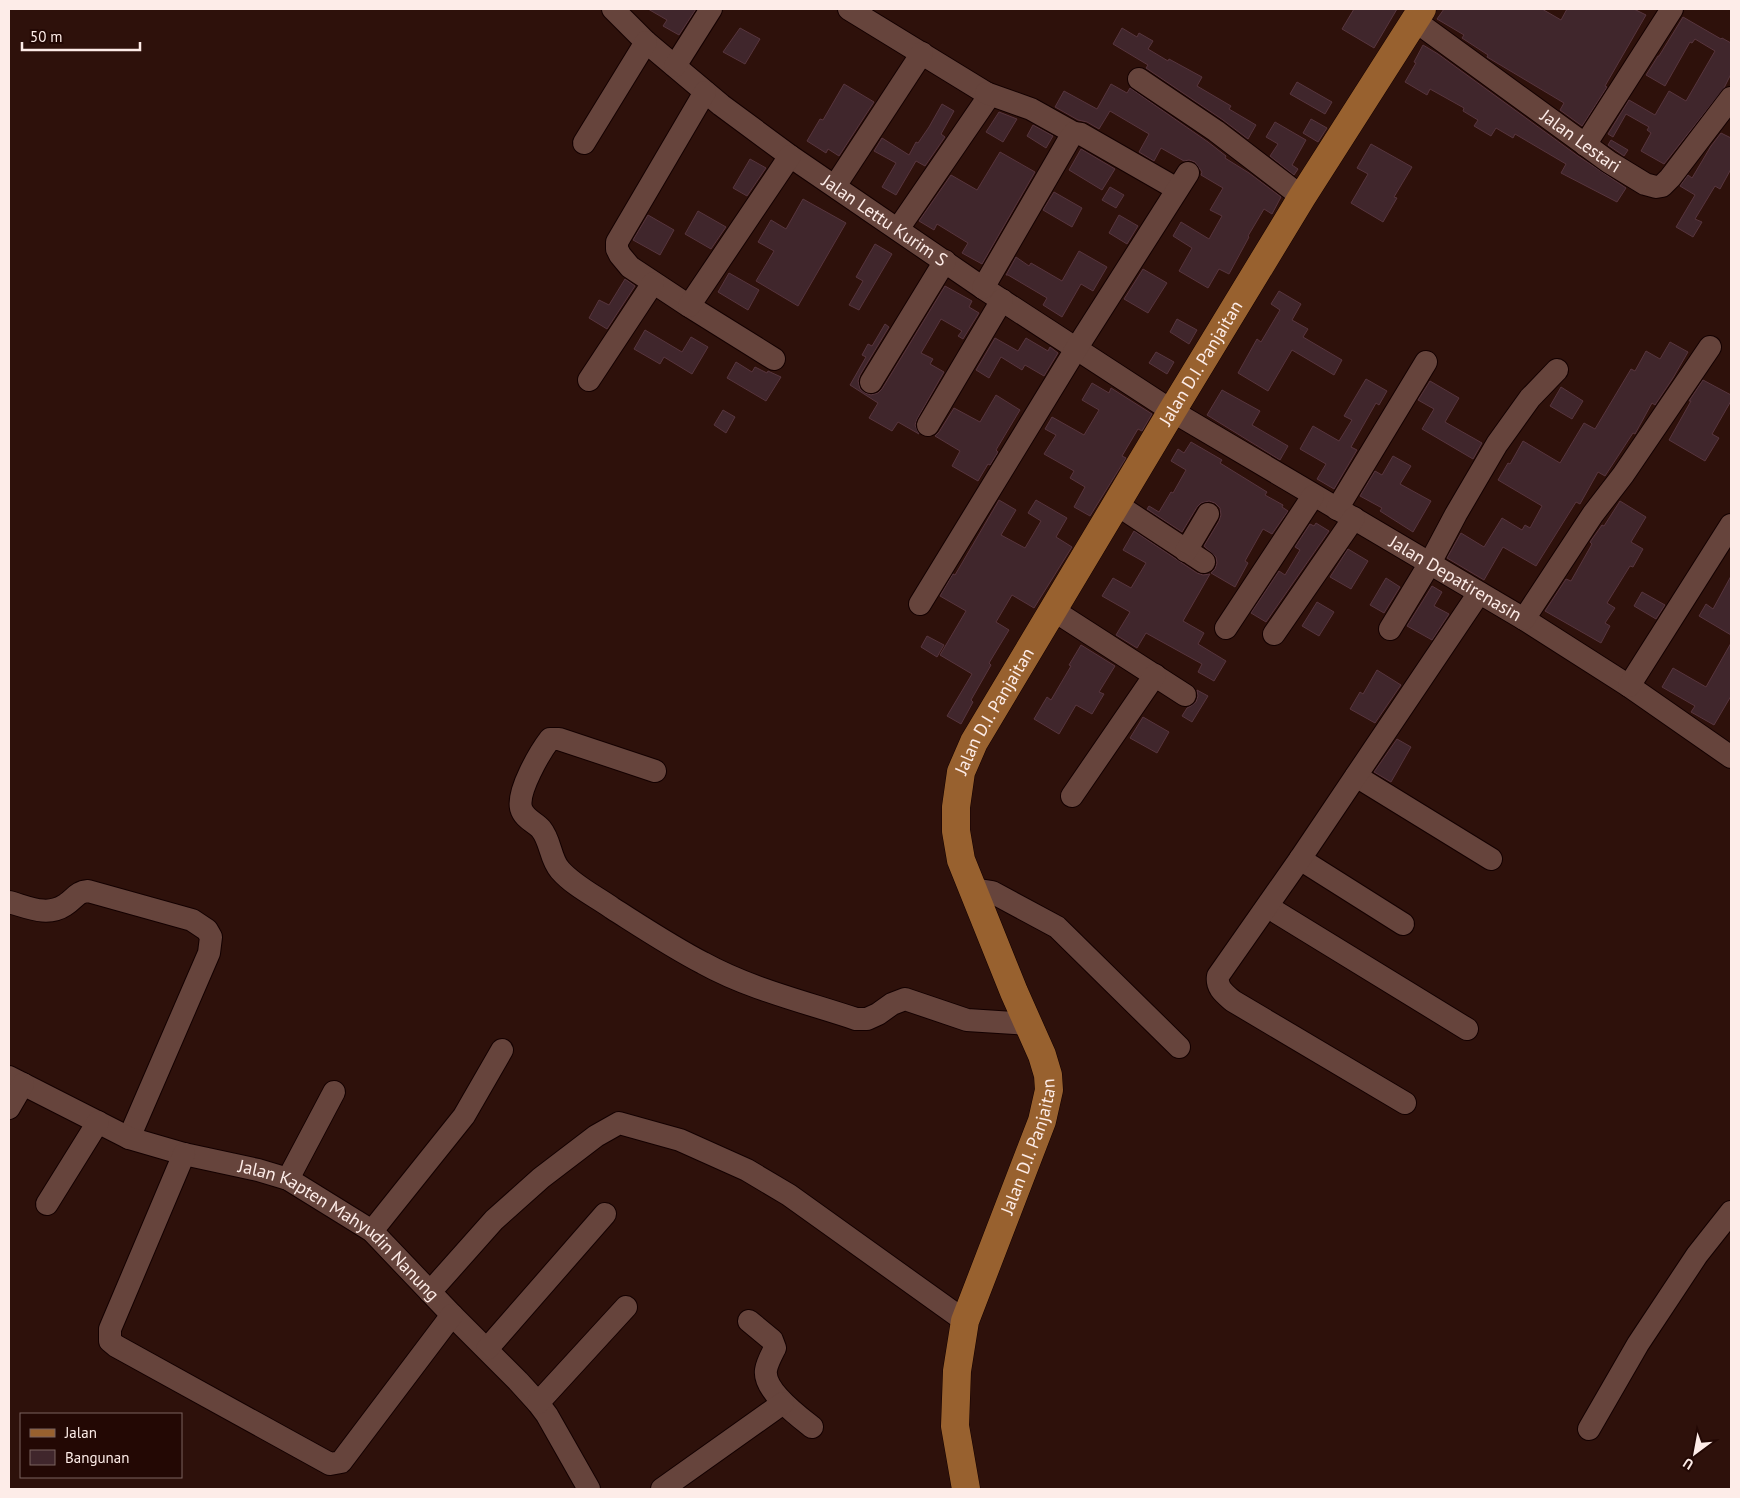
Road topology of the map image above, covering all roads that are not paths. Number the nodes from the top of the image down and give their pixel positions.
1 (613, 9) edge
2 (711, 9) edge
3 (849, 9) edge
4 (1672, 9) edge
5 (1418, 15) edge
6 (646, 42) junction
7 (922, 53) junction
8 (674, 66) junction
9 (1138, 79) dead end
10 (705, 92) junction
11 (986, 93) junction
12 (1731, 98) edge
13 (1074, 133) junction
14 (584, 143) dead end
15 (1585, 145) junction
16 (790, 156) junction
17 (834, 186) junction
18 (1302, 197) junction
19 (898, 229) junction
20 (945, 261) junction
21 (653, 282) junction
22 (983, 288) junction
23 (1002, 300) junction
24 (689, 306) junction
25 (1710, 347) dead end
26 (1076, 349) junction
27 (774, 359) dead end
28 (1426, 362) dead end
29 (1557, 370) dead end
30 (589, 380) dead end
31 (871, 382) dead end
32 (1172, 412) junction
33 (928, 425) dead end
34 (1313, 496) junction
35 (1116, 504) junction
36 (1346, 513) junction
37 (1208, 514) dead end
38 (1731, 526) edge
39 (1430, 563) junction
40 (1479, 593) junction
41 (920, 604) dead end
42 (1054, 610) junction
43 (1524, 619) junction
44 (1226, 628) dead end
45 (1390, 629) dead end
46 (1274, 634) dead end
47 (1155, 675) junction
48 (1629, 686) junction
49 (1185, 695) dead end
50 (1731, 758) edge
51 (655, 771) dead end
52 (1356, 776) junction
53 (1072, 796) dead end
54 (1300, 859) junction
55 (1491, 859) dead end
56 (973, 889) junction
57 (9, 902) edge
58 (1268, 906) junction
59 (1403, 924) dead end
60 (1028, 1024) junction
61 (1467, 1029) dead end
62 (1179, 1047) dead end
63 (502, 1050) dead end
64 (16, 1081) edge
65 (334, 1092) dead end
66 (1405, 1103) dead end
67 (9, 1108) edge
68 (98, 1122) junction
69 (129, 1138) junction
70 (184, 1154) junction
71 (288, 1179) junction
72 (47, 1204) dead end
73 (1731, 1212) edge
74 (605, 1214) dead end
75 (372, 1231) junction
76 (430, 1292) junction
77 (626, 1307) dead end
78 (452, 1315) junction
79 (749, 1321) dead end
80 (965, 1321) junction
81 (487, 1349) junction
82 (538, 1403) junction
83 (783, 1403) junction
84 (812, 1428) dead end
85 (1589, 1429) dead end
86 (589, 1489) edge
87 (662, 1489) edge
88 (966, 1489) edge

1 - 6 street, Jalan Lettu Kurim S
2 - 8 street
3 - 7 street
4 - 15 street
5 - 15 street, Jalan Lestari
5 - 18 main road, Jalan D.I. Panjaitan
6 - 8 street, Jalan Lettu Kurim S
6 - 14 street
7 - 11 street
7 - 17 street
8 - 10 street, Jalan Lettu Kurim S
9 - 18 street
10 - 16 street, Jalan Lettu Kurim S
10 - 21 street
11 - 13 street
11 - 19 street
12 - 15 street, Jalan Lestari
13 - 22 street
13 - 26 street
16 - 17 street, Jalan Lettu Kurim S
16 - 24 street
17 - 19 street, Jalan Lettu Kurim S
18 - 32 main road, Jalan D.I. Panjaitan
19 - 20 street, Jalan Lettu Kurim S
20 - 22 street, Jalan Lettu Kurim S
20 - 31 street
21 - 24 street
21 - 30 street
22 - 23 street, Jalan Lettu Kurim S
23 - 26 street, Jalan Lettu Kurim S
23 - 33 street
24 - 27 street
25 - 43 street
26 - 32 street, Jalan Lettu Kurim S
26 - 41 street
28 - 36 street
29 - 39 street
32 - 34 street, Jalan Depatirenasin
32 - 35 main road, Jalan D.I. Panjaitan
34 - 36 street, Jalan Depatirenasin
34 - 44 street
35 - 37 street
35 - 42 main road, Jalan D.I. Panjaitan
36 - 39 street, Jalan Depatirenasin
36 - 46 street
38 - 48 street
39 - 40 street, Jalan Depatirenasin
39 - 45 street
40 - 43 street, Jalan Depatirenasin
40 - 52 street
42 - 47 street
42 - 56 main road, Jalan D.I. Panjaitan
43 - 48 street, Jalan Depatirenasin
47 - 49 street
47 - 53 street
48 - 50 street, Jalan Depatirenasin
51 - 60 street
52 - 54 street
52 - 55 street
54 - 58 street
54 - 59 street
56 - 60 main road, Jalan D.I. Panjaitan
56 - 62 street
57 - 69 street
58 - 61 street
58 - 66 street
60 - 80 main road, Jalan D.I. Panjaitan
63 - 75 street
64 - 67 street
64 - 68 street, Jalan Kapten Mahyudin Nanung
65 - 71 street
68 - 69 street, Jalan Kapten Mahyudin Nanung
68 - 72 street
69 - 70 street, Jalan Kapten Mahyudin Nanung
70 - 71 street, Jalan Kapten Mahyudin Nanung
70 - 78 street
71 - 75 street, Jalan Kapten Mahyudin Nanung
73 - 85 street
74 - 81 street
75 - 76 street, Jalan Kapten Mahyudin Nanung
76 - 78 street, Jalan Kapten Mahyudin Nanung
76 - 80 street
77 - 82 street
78 - 81 street, Jalan Kapten Mahyudin Nanung
79 - 83 street
80 - 88 main road, Jalan D.I. Panjaitan
81 - 82 street, Jalan Kapten Mahyudin Nanung
82 - 86 street, Jalan Kapten Mahyudin Nanung
83 - 84 street
83 - 87 street

